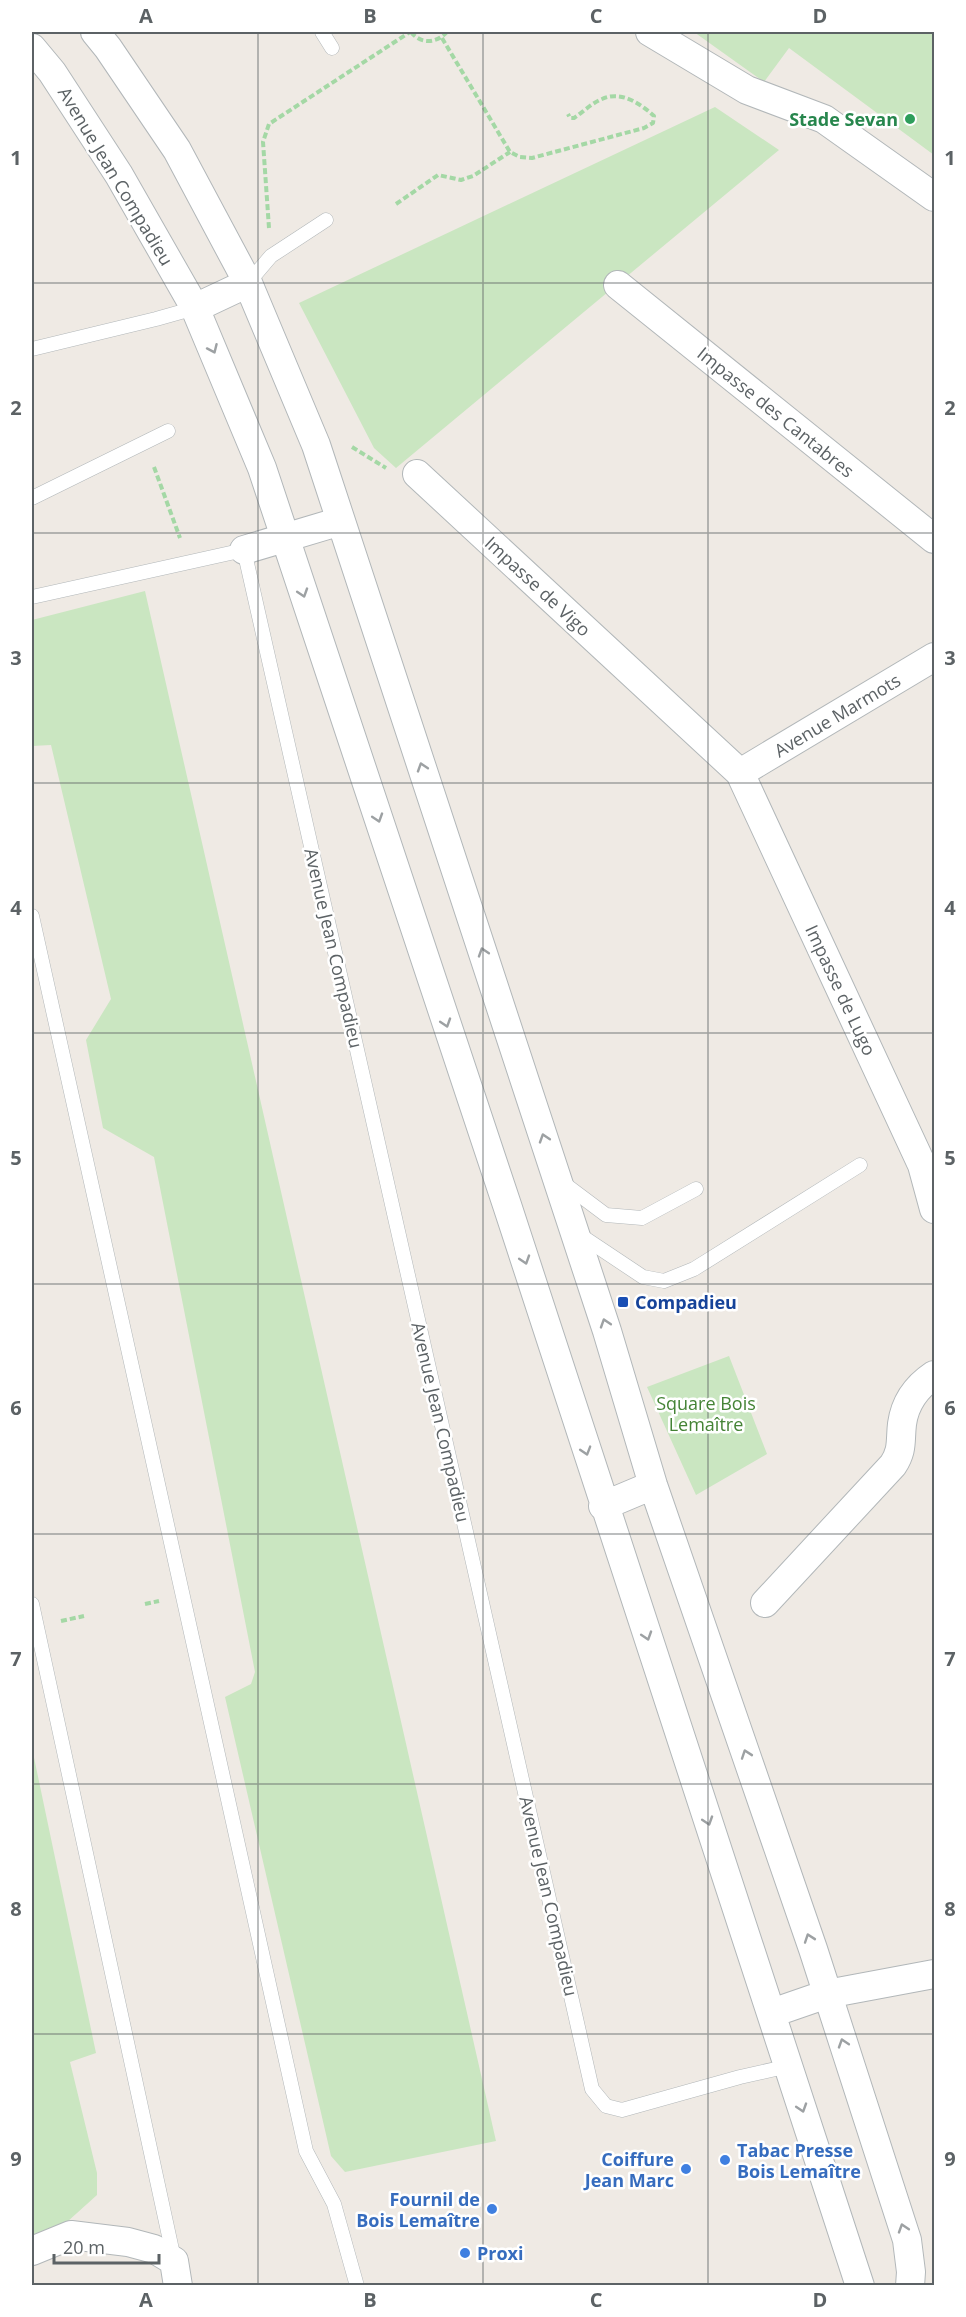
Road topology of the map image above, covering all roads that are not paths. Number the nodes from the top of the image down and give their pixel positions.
1 (95, 32) edge
2 (322, 32) edge
3 (650, 32) edge
4 (32, 48) edge
5 (332, 48) dead end
6 (934, 198) edge
7 (326, 220) dead end
8 (248, 283) junction
9 (618, 285) dead end
10 (195, 308) junction
11 (32, 349) edge
12 (168, 431) dead end
13 (417, 474) road end
14 (32, 498) edge
15 (341, 521) junction
16 (285, 538) junction
17 (934, 539) edge
18 (244, 550) junction
19 (32, 597) edge
20 (934, 657) edge
21 (740, 773) junction
22 (32, 916) edge
23 (860, 1166) dead end
24 (558, 1179) junction
25 (696, 1189) dead end
26 (934, 1209) edge
27 (576, 1233) junction
28 (934, 1375) edge
29 (653, 1485) junction
30 (603, 1506) junction
31 (765, 1603) dead end
32 (32, 1604) edge
33 (934, 1974) edge
34 (827, 1994) junction
35 (771, 2013) junction
36 (789, 2066) junction
37 (32, 2251) edge
38 (176, 2273) edge
39 (357, 2286) edge
40 (860, 2286) edge
41 (910, 2286) edge

1 - 8 street
2 - 5 lane
3 - 6 street
4 - 10 street, Avenue Jean Compadieu
7 - 8 lane
8 - 10 street
8 - 15 street
9 - 17 street, Impasse des Cantabres
10 - 11 lane
10 -> 16 street, Avenue Jean Compadieu
12 - 14 lane
13 - 21 street, Impasse de Vigo
15 - 16 street
24 -> 15 street
16 - 18 street
16 -> 30 street, Avenue Jean Compadieu
18 - 19 lane
18 - 36 lane, Avenue Jean Compadieu
20 - 21 street, Avenue Marmots
21 - 26 street, Impasse de Lugo
22 - 39 lane
23 - 27 lane
24 - 25 lane
24 - 27 street
29 -> 27 street
28 - 31 street
29 - 30 street
34 -> 29 street
30 -> 35 street, Avenue Jean Compadieu
32 - 38 lane
33 - 34 street
34 - 35 street
41 -> 34 street
35 - 36 street, Avenue Jean Compadieu
36 -> 40 street, Avenue Jean Compadieu
37 - 38 street

